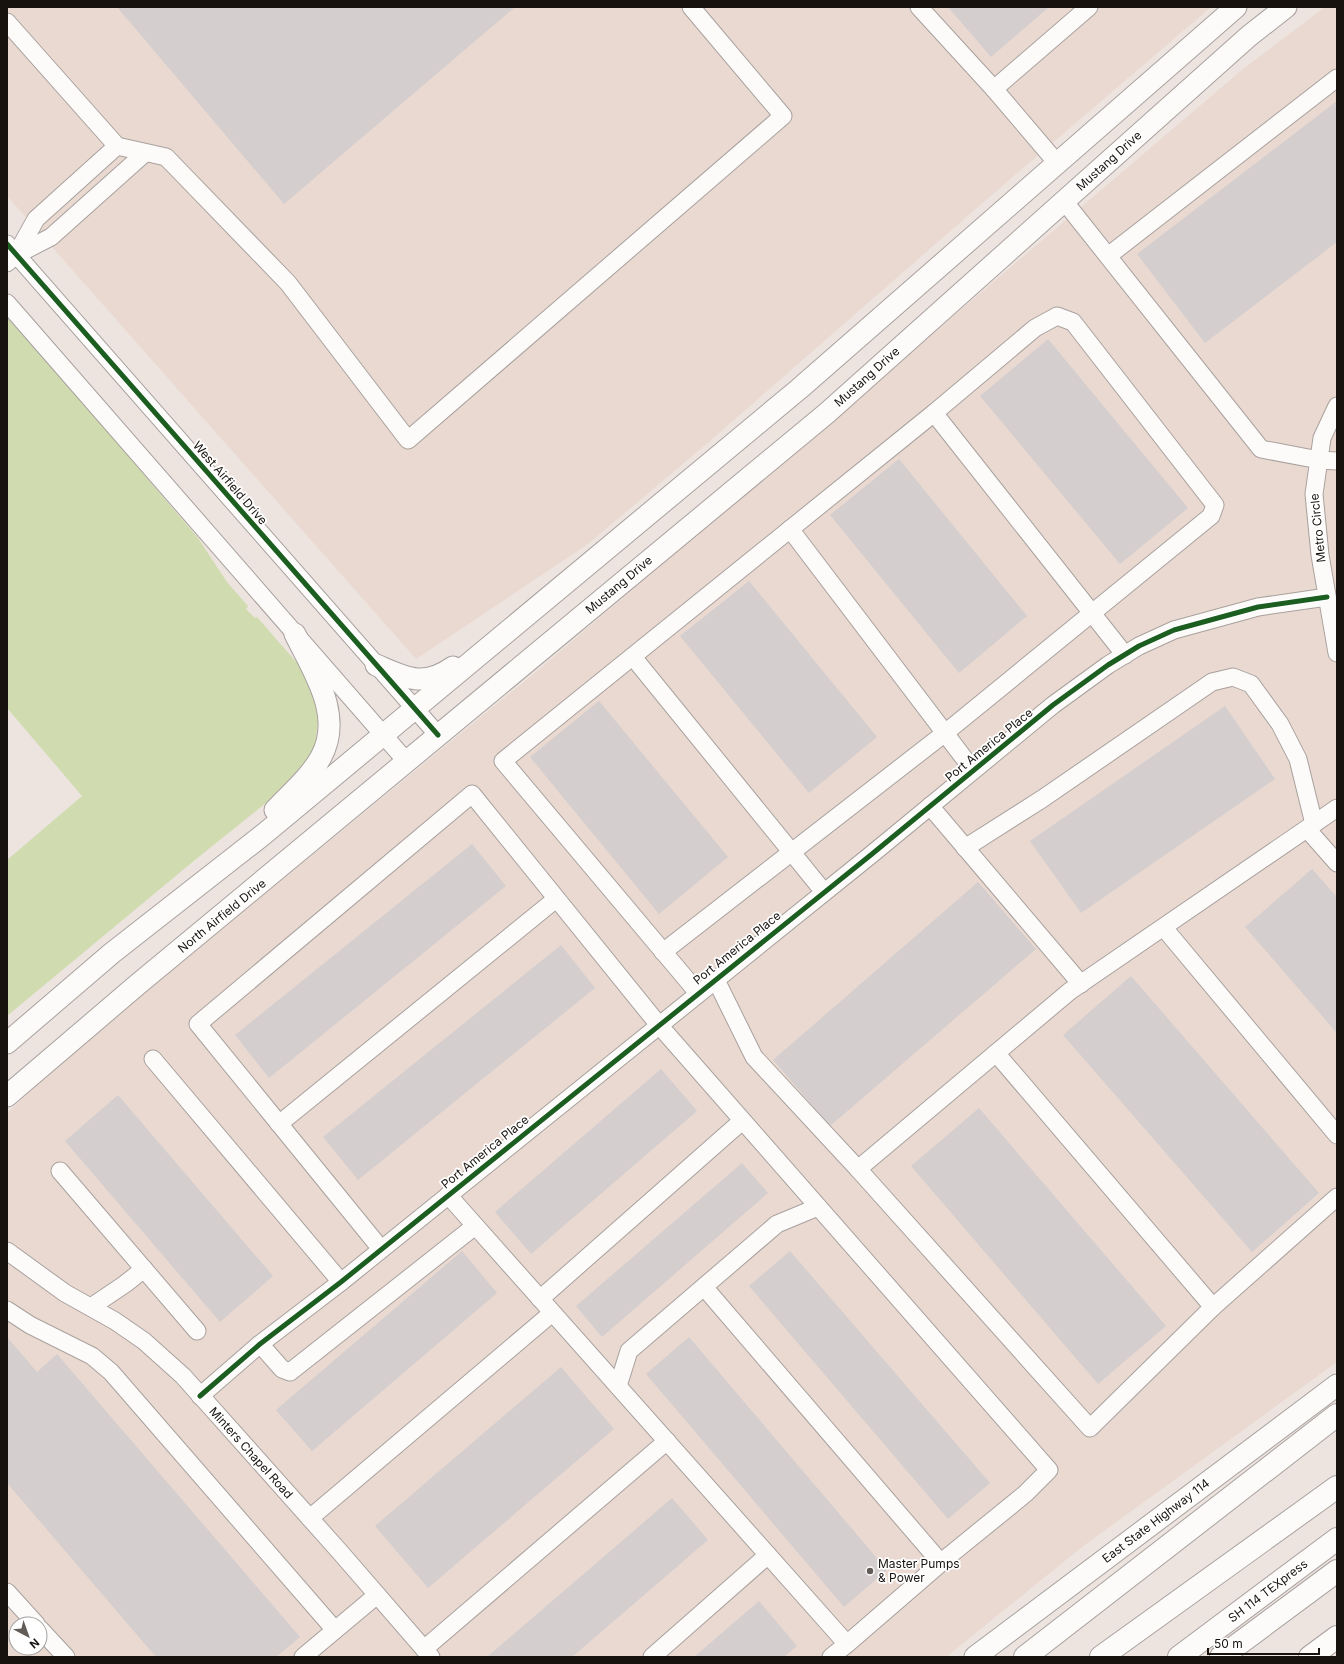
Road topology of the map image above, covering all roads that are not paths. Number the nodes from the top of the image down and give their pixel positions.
1 (691, 7) edge
2 (919, 7) edge
3 (1089, 7) edge
4 (1236, 7) edge
5 (1286, 7) edge
6 (7, 22) edge
7 (1337, 78) edge
8 (994, 89) junction
9 (116, 146) junction
10 (145, 153) junction
11 (1058, 163) junction
12 (1064, 201) junction
13 (10, 254) edge
14 (1108, 256) junction
15 (7, 303) edge
16 (1337, 406) edge
17 (934, 413) junction
18 (1319, 460) junction
19 (1337, 461) edge
20 (790, 530) junction
21 (574, 577) junction
22 (1327, 597) junction
23 (1092, 612) junction
24 (295, 634) junction
25 (1337, 653) edge
26 (1125, 655) junction
27 (633, 657) junction
28 (376, 665) junction
29 (415, 709) junction
30 (945, 733) junction
31 (383, 735) junction
32 (438, 736) junction
33 (407, 762) junction
34 (973, 770) junction
35 (930, 806) junction
36 (1337, 808) edge
37 (1310, 827) junction
38 (965, 848) junction
39 (792, 852) junction
40 (1337, 863) edge
41 (212, 874) junction
42 (824, 892) junction
43 (556, 899) junction
44 (1164, 928) junction
45 (663, 952) junction
46 (715, 978) junction
47 (1081, 984) junction
48 (698, 992) junction
49 (658, 1024) junction
50 (7, 1044) edge
51 (996, 1053) junction
52 (153, 1059) dead end
53 (7, 1096) edge
54 (742, 1121) junction
55 (279, 1124) junction
56 (1337, 1135) edge
57 (858, 1169) junction
58 (60, 1171) dead end
59 (448, 1195) junction
60 (1337, 1197) edge
61 (818, 1207) junction
62 (476, 1226) junction
63 (381, 1249) junction
64 (7, 1250) edge
65 (144, 1269) junction
66 (341, 1282) junction
67 (704, 1287) junction
68 (540, 1299) junction
69 (92, 1307) junction
70 (1213, 1307) junction
71 (7, 1310) edge
72 (552, 1313) junction
73 (197, 1331) dead end
74 (260, 1344) junction
75 (1337, 1385) edge
76 (618, 1386) junction
77 (200, 1396) junction
78 (1337, 1415) edge
79 (667, 1441) junction
80 (1337, 1487) edge
81 (310, 1518) junction
82 (1337, 1539) edge
83 (768, 1555) junction
84 (941, 1563) junction
85 (1337, 1571) edge
86 (7, 1592) edge
87 (376, 1595) junction
88 (29, 1616) edge
89 (335, 1630) junction
90 (1337, 1637) edge
91 (48, 1638) edge
92 (847, 1644) junction
93 (427, 1653) edge
94 (66, 1657) edge
95 (303, 1657) edge
96 (652, 1657) edge
97 (831, 1657) edge
98 (975, 1657) edge
99 (1025, 1657) edge
100 (1101, 1657) edge
101 (1179, 1657) edge
102 (1221, 1657) edge
103 (1310, 1657) edge

1 - 10 street
2 - 8 street
3 - 8 street
4 - 11 main road
5 - 12 main road, Mustang Drive
6 - 9 street
7 - 14 street
8 - 11 street
9 - 10 street
9 - 13 street
10 - 13 street
11 - 21 main road
12 - 14 street
12 - 32 main road, Mustang Drive
13 - 28 street, West Airfield Drive
14 - 18 street
15 - 24 street
16 - 18 street, Metro Circle
17 - 20 street
17 - 23 street
17 - 23 street
18 - 19 street
18 - 22 street, Metro Circle
20 - 27 street
20 - 30 street
21 - 28 main road
21 - 29 main road
22 - 25 street, Metro Circle
22 - 26 street, Port America Place
23 - 26 street
23 - 30 street
24 - 31 street
24 - 41 main road
26 - 34 street, Port America Place
27 - 39 street
27 - 45 street
28 - 29 street, West Airfield Drive
29 - 31 main road
29 - 32 street, West Airfield Drive
30 - 34 street
30 - 39 street
31 - 33 street
31 - 41 main road
32 - 33 main road, North Airfield Drive
33 - 53 main road, North Airfield Drive
34 - 35 street, Port America Place
35 - 38 street
35 - 42 street, Port America Place
36 - 37 street
37 - 38 street
37 - 40 street
37 - 44 street
38 - 47 street
39 - 42 street
39 - 45 street
41 - 50 main road
42 - 46 street, Port America Place
43 - 49 street
43 - 55 street
43 - 55 street
44 - 47 street
44 - 56 street
45 - 48 street
46 - 48 street, Port America Place
46 - 57 street
47 - 51 street
48 - 49 street, Port America Place
49 - 54 street
49 - 59 street, Port America Place
51 - 57 street
51 - 70 street
52 - 66 street
54 - 61 street
54 - 68 street
55 - 63 street
57 - 70 street
58 - 65 street
59 - 62 street
59 - 63 street, Port America Place
60 - 70 street
61 - 67 street
61 - 84 street
62 - 68 street
62 - 74 street
63 - 66 street, Port America Place
64 - 69 street, Minters Chapel Road
65 - 69 street
65 - 73 street
66 - 74 street, Port America Place
67 - 76 street
67 - 84 street
68 - 72 street
69 - 77 street, Minters Chapel Road
71 - 89 street
72 - 76 street
72 - 81 street
74 - 77 street, Port America Place
75 - 98 main road, East State Highway 114
76 - 79 street
77 - 81 street, Minters Chapel Road
78 - 99 highway
79 - 83 street
79 - 93 street
80 - 100 highway
81 - 87 street, Minters Chapel Road
82 - 101 highway, SH 114 TEXpress
83 - 92 street
83 - 96 street
84 - 92 street
85 - 102 highway, SH 114 TEXpress
86 - 88 street
87 - 89 street
87 - 93 street, Minters Chapel Road
89 - 95 street
90 - 103 highway
91 - 94 street
92 - 97 street

